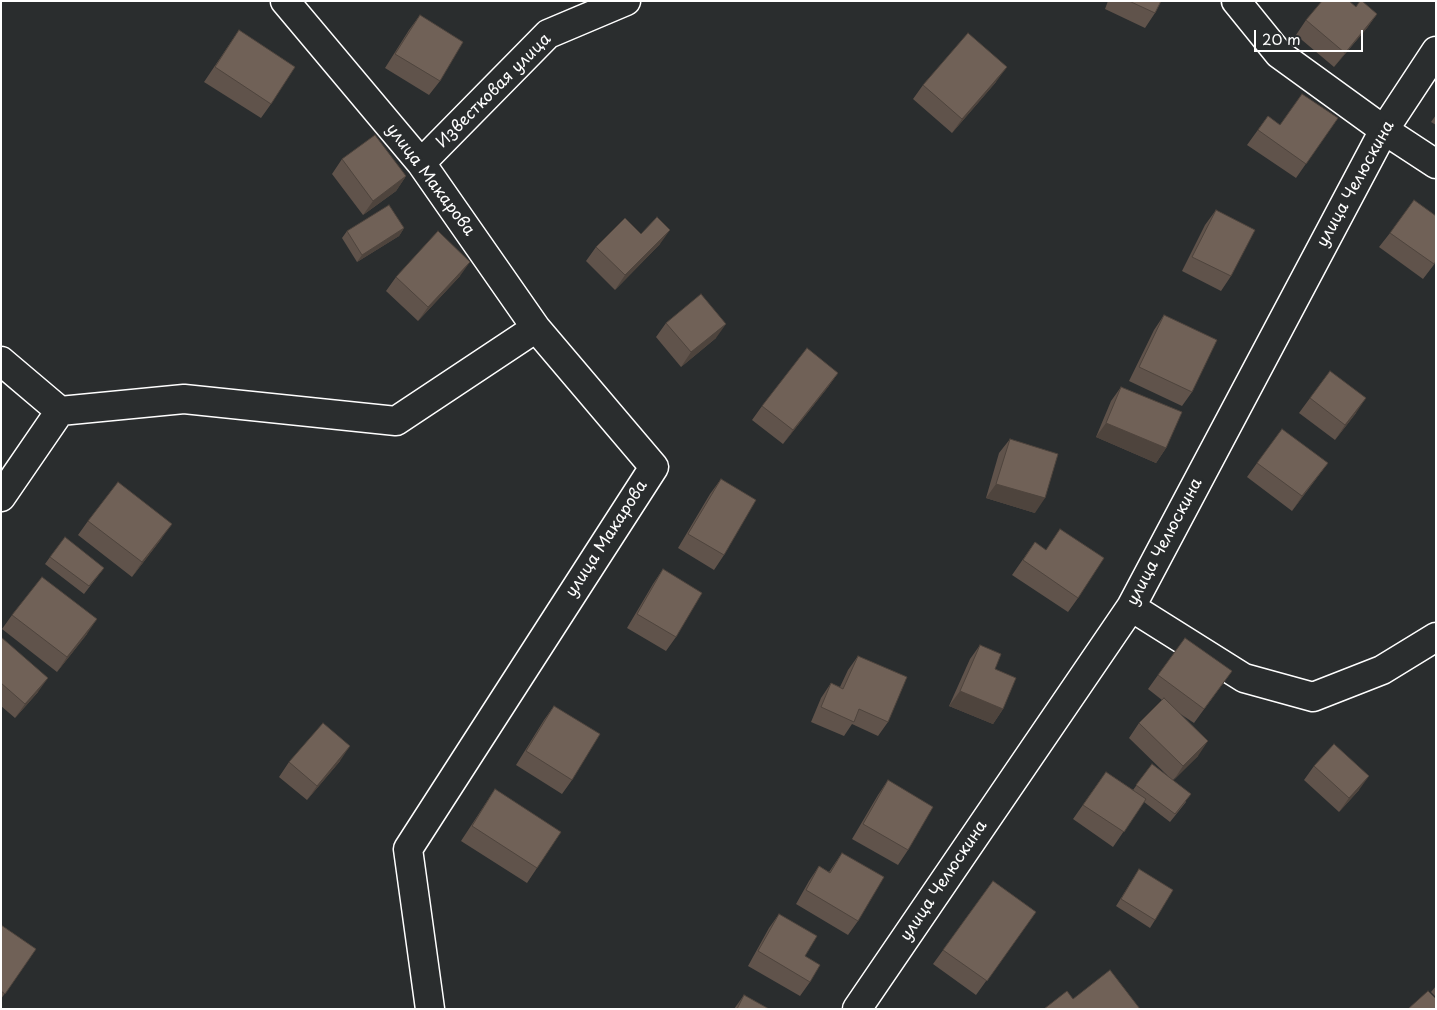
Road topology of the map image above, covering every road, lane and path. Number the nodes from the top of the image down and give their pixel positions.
1 (285, 1) edge
2 (626, 1) edge
3 (1236, 1) edge
4 (1436, 52) edge
5 (1384, 130) junction
6 (421, 163) junction
7 (1436, 164) edge
8 (536, 328) junction
9 (1, 361) edge
10 (60, 411) junction
11 (1, 497) edge
12 (1131, 607) junction
13 (1436, 637) edge
14 (430, 1009) edge
15 (857, 1009) edge

1 - 6 street, улица Макарова
2 - 6 street, Известковая улица
3 - 5 street
4 - 5 street, улица Челюскина
5 - 7 street
5 - 12 street, улица Челюскина
6 - 8 street, улица Макарова
8 - 10 street
8 - 14 street, улица Макарова
9 - 10 street
10 - 11 street
12 - 13 street
12 - 15 street, улица Челюскина

